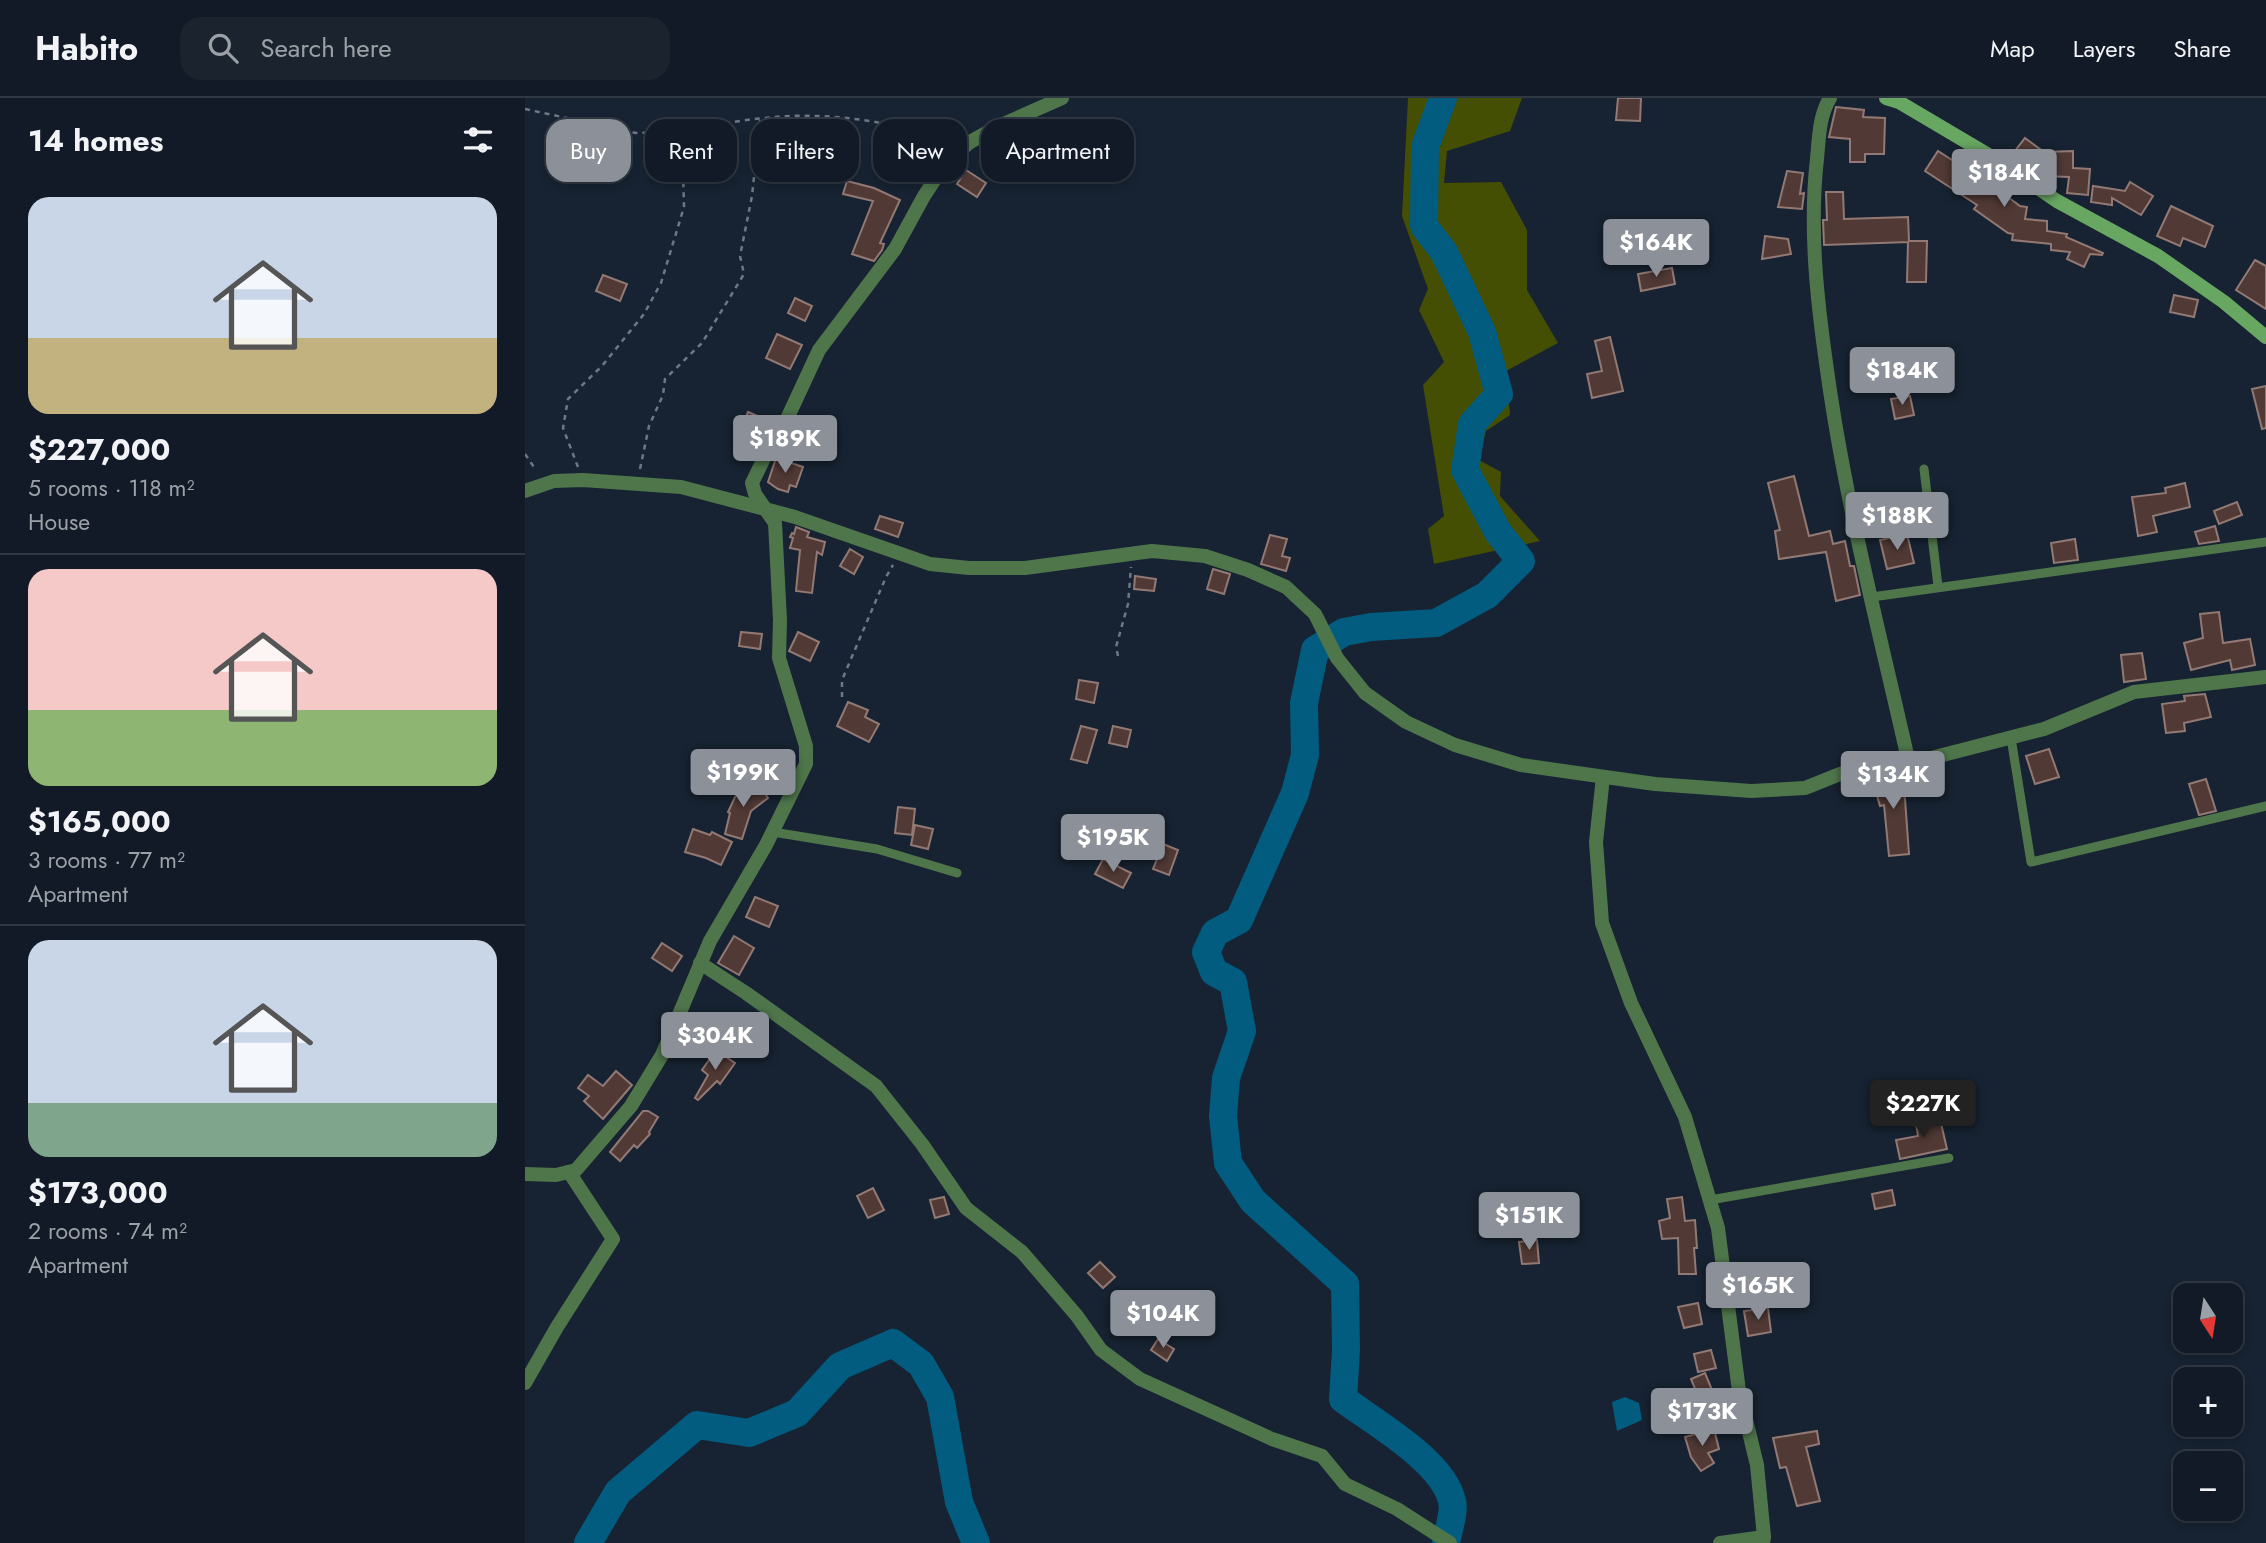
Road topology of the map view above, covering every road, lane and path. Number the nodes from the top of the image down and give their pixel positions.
1 (1062, 98) edge
2 (1831, 98) edge
3 (1894, 99) edge
4 (525, 109) edge
5 (774, 119) edge
6 (852, 119) edge
7 (859, 120) edge
8 (645, 133) edge
9 (969, 142) junction
10 (683, 182) edge
11 (754, 182) edge
12 (2266, 337) edge
13 (525, 454) edge
14 (1924, 469) dead end
15 (583, 480) junction
16 (554, 481) junction
17 (648, 484) junction
18 (525, 491) edge
19 (762, 507) junction
20 (2266, 542) edge
21 (900, 553) junction
22 (1133, 553) junction
23 (1938, 586) junction
24 (1872, 597) junction
25 (1118, 656) dead end
26 (2266, 677) edge
27 (842, 697) dead end
28 (2011, 738) junction
29 (1908, 759) junction
30 (1603, 778) junction
31 (2266, 806) edge
32 (773, 832) junction
33 (957, 873) dead end
34 (700, 963) junction
35 (1949, 1158) dead end
36 (569, 1172) junction
37 (525, 1174) edge
38 (1710, 1200) junction
39 (525, 1383) edge
40 (1763, 1540) edge
41 (1450, 1543) edge
42 (1720, 1543) edge

1 - 9 street
2 - 24 street
3 - 12 street
4 - 8 path
5 - 6 path
7 - 9 path
9 - 19 street
10 - 15 path
11 - 17 path
13 - 16 path
14 - 23 lane
15 - 16 street
15 - 17 street
16 - 18 street
17 - 19 street
19 - 21 street
19 - 32 street
20 - 23 lane
21 - 22 street
21 - 27 path
22 - 25 path
22 - 30 street
23 - 24 lane
24 - 29 street
26 - 28 street
28 - 29 street
28 - 31 lane
29 - 30 street
30 - 38 street
32 - 33 lane
32 - 34 street
34 - 36 street
34 - 41 street
35 - 38 lane
36 - 37 street
36 - 39 street
38 - 40 street
40 - 42 street

